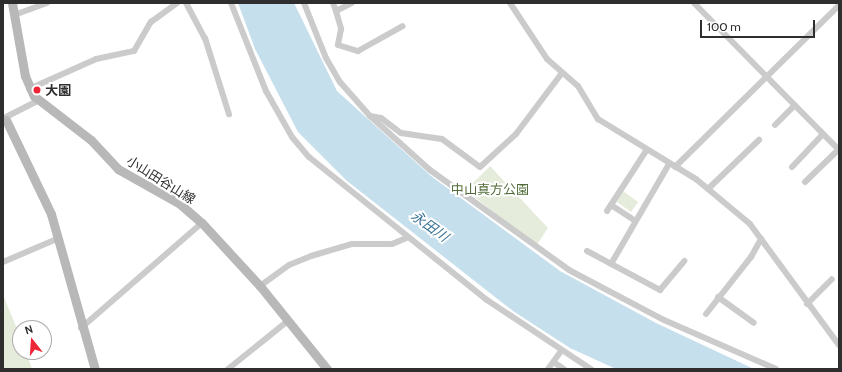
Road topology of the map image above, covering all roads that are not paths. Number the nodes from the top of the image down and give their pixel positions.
1 (12, 3) edge
2 (47, 3) edge
3 (177, 3) edge
4 (186, 3) edge
5 (231, 3) edge
6 (304, 3) edge
7 (333, 3) edge
8 (352, 3) edge
9 (510, 3) edge
10 (694, 3) edge
11 (839, 5) edge
12 (336, 11) junction
13 (14, 15) junction
14 (403, 26) dead end
15 (562, 73) junction
16 (767, 76) junction
17 (29, 89) junction
18 (38, 101) junction
19 (795, 105) junction
20 (229, 114) dead end
21 (370, 116) junction
22 (4, 119) edge
23 (774, 125) dead end
24 (823, 134) junction
25 (759, 140) dead end
26 (839, 150) edge
27 (646, 151) junction
28 (672, 166) junction
29 (792, 167) dead end
30 (805, 182) dead end
31 (708, 189) junction
32 (611, 205) junction
33 (607, 211) dead end
34 (634, 220) junction
35 (202, 223) junction
36 (59, 238) junction
37 (406, 238) junction
38 (761, 239) junction
39 (587, 251) dead end
40 (684, 261) dead end
41 (3, 262) edge
42 (611, 264) junction
43 (832, 279) dead end
44 (260, 286) junction
45 (718, 297) junction
46 (807, 304) junction
47 (706, 314) dead end
48 (289, 320) junction
49 (754, 323) dead end
50 (81, 328) junction
51 (839, 345) edge
52 (561, 351) junction
53 (555, 363) junction
54 (95, 369) edge
55 (228, 369) edge
56 (327, 369) edge
57 (548, 369) edge
58 (564, 369) edge
59 (591, 369) edge
60 (776, 369) edge

1 - 13 main road, 小山田谷山線
2 - 13 street
3 - 17 street
4 - 20 street
5 - 37 street
6 - 21 street
7 - 12 street
8 - 12 street
9 - 15 street
10 - 16 street
11 - 16 street
12 - 14 street
13 - 17 main road, 小山田谷山線
15 - 21 street
15 - 27 street
16 - 19 street
16 - 28 street
17 - 18 main road, 小山田谷山線
18 - 22 street
18 - 35 main road, 小山田谷山線
19 - 23 street
19 - 24 street
21 - 60 street
22 - 36 main road
24 - 26 street
24 - 29 street
25 - 31 street
26 - 30 street
27 - 28 street
27 - 32 street
28 - 31 street
28 - 34 street
31 - 38 street
32 - 33 street
32 - 34 street
34 - 42 street
35 - 44 main road, 小山田谷山線
35 - 50 street
36 - 41 street
36 - 50 main road
37 - 44 street
37 - 52 street
38 - 45 street
38 - 46 street
39 - 42 street
40 - 42 street
43 - 46 street
44 - 48 main road, 小山田谷山線
45 - 47 street
45 - 49 street
46 - 51 street
48 - 55 street
48 - 56 main road, 小山田谷山線
50 - 54 main road
52 - 53 street
52 - 59 street
53 - 57 street
53 - 58 street

